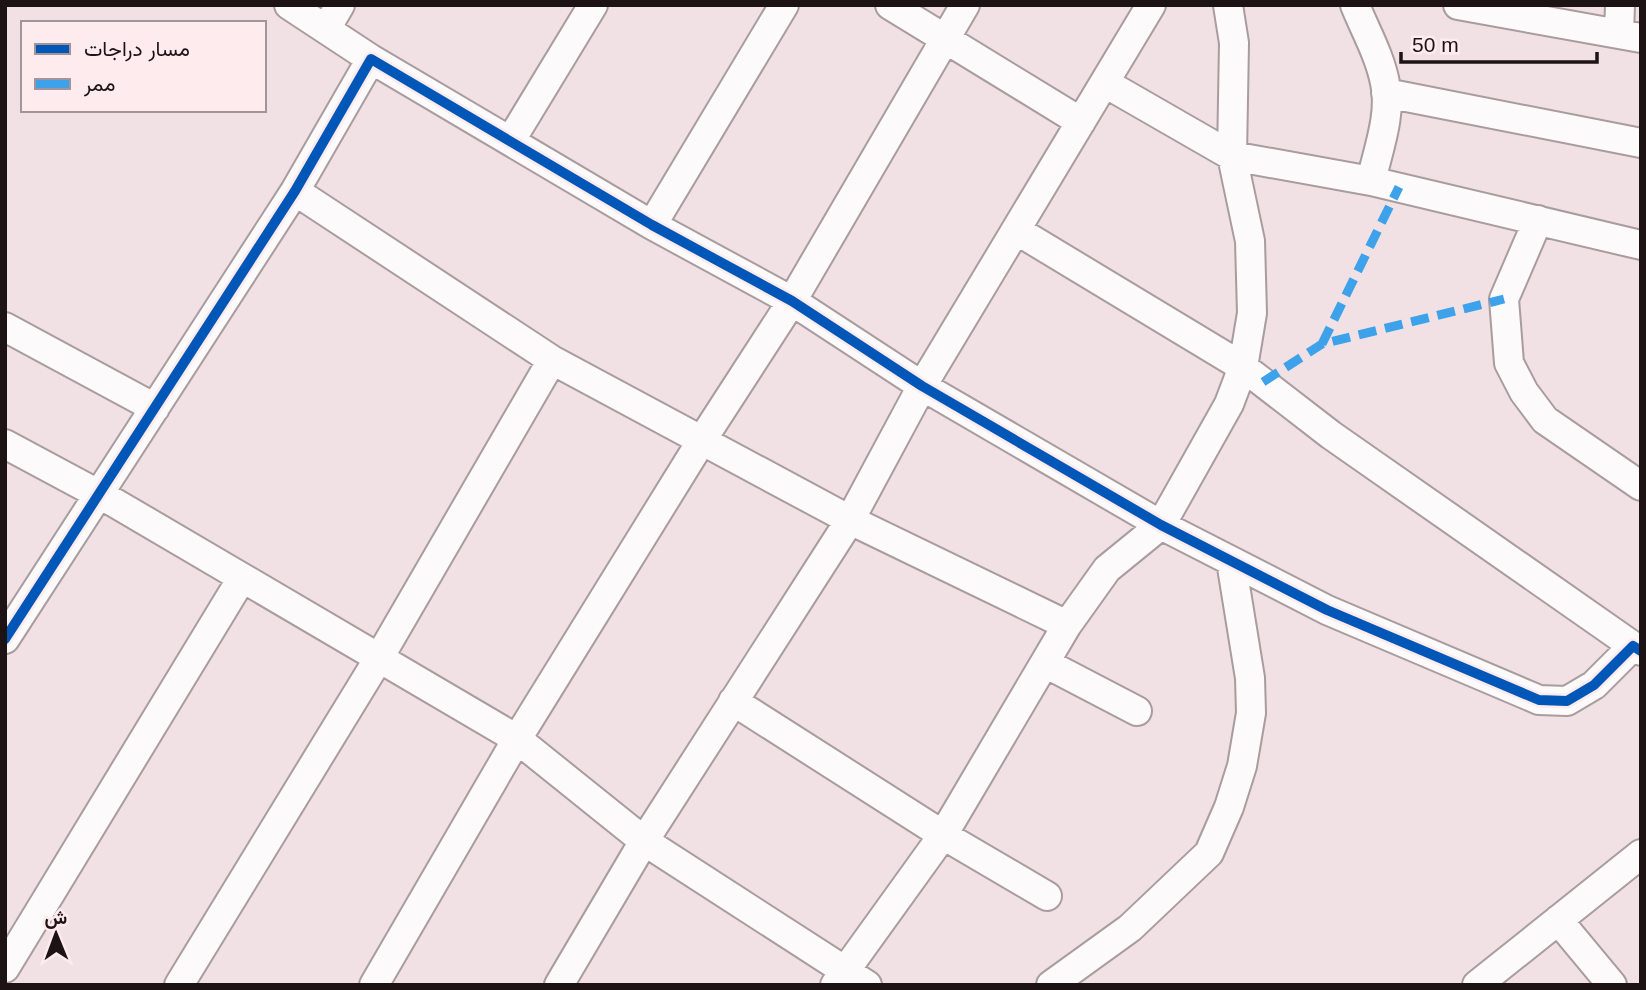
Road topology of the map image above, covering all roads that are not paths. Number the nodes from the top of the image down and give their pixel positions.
1 (289, 5) edge
2 (340, 5) edge
3 (593, 5) edge
4 (784, 5) edge
5 (890, 5) edge
6 (965, 5) edge
7 (1151, 5) edge
8 (1228, 5) edge
9 (1356, 5) edge
10 (1458, 5) edge
11 (1620, 5) edge
12 (326, 29) junction
13 (1630, 36) edge
14 (946, 38) junction
15 (371, 58) junction
16 (1105, 83) junction
17 (1386, 93) junction
18 (1081, 122) junction
19 (511, 140) junction
20 (1641, 143) edge
21 (1233, 156) junction
22 (1371, 181) junction
23 (295, 191) junction
24 (1538, 220) junction
25 (652, 225) junction
26 (1016, 229) junction
27 (1641, 245) edge
28 (792, 301) junction
29 (5, 327) edge
30 (552, 360) junction
31 (1242, 367) junction
32 (922, 386) junction
33 (155, 408) junction
34 (702, 440) junction
35 (5, 444) edge
36 (1641, 486) edge
37 (99, 494) junction
38 (850, 520) junction
39 (1161, 525) junction
40 (1231, 561) junction
41 (242, 578) junction
42 (1067, 625) junction
43 (5, 639) edge
44 (1637, 648) edge
45 (379, 658) junction
46 (1045, 663) junction
47 (733, 701) junction
48 (1136, 711) dead end
49 (517, 739) junction
50 (943, 835) junction
51 (644, 841) junction
52 (1641, 854) edge
53 (1046, 896) dead end
54 (1558, 919) junction
55 (5, 968) edge
56 (849, 980) edge
57 (562, 984) edge
58 (179, 985) edge
59 (374, 985) edge
60 (1051, 985) edge
61 (1477, 985) edge
62 (1612, 985) edge

1 - 12 street
2 - 12 street
3 - 19 street
4 - 25 street
5 - 14 street
6 - 14 street
7 - 16 street
8 - 21 street
9 - 17 street
10 - 13 street
11 - 13 street
12 - 15 street
14 - 18 street
14 - 28 street
15 - 19 street
15 - 23 street
16 - 18 street
16 - 21 street
17 - 20 street
17 - 22 street
18 - 26 street
19 - 25 street
21 - 22 street
21 - 31 street
22 - 24 street
23 - 30 street
23 - 33 street
24 - 27 street
24 - 36 street
25 - 28 street
26 - 31 street
26 - 32 street
28 - 32 street
28 - 34 street
29 - 33 street
30 - 34 street
30 - 45 street
31 - 39 street
31 - 44 street
32 - 38 street
32 - 39 street
33 - 37 street
34 - 38 street
34 - 49 street
35 - 37 street
37 - 41 street
37 - 43 street
38 - 42 street
38 - 47 street
39 - 40 street
39 - 42 street
40 - 44 street
40 - 60 street
41 - 45 street
41 - 55 street
42 - 46 street
45 - 49 street
45 - 58 street
46 - 48 street
46 - 50 street
47 - 50 street
47 - 51 street
49 - 51 street
49 - 59 street
50 - 53 street
50 - 56 street
51 - 56 street
51 - 57 street
52 - 54 street
54 - 61 street
54 - 62 street

